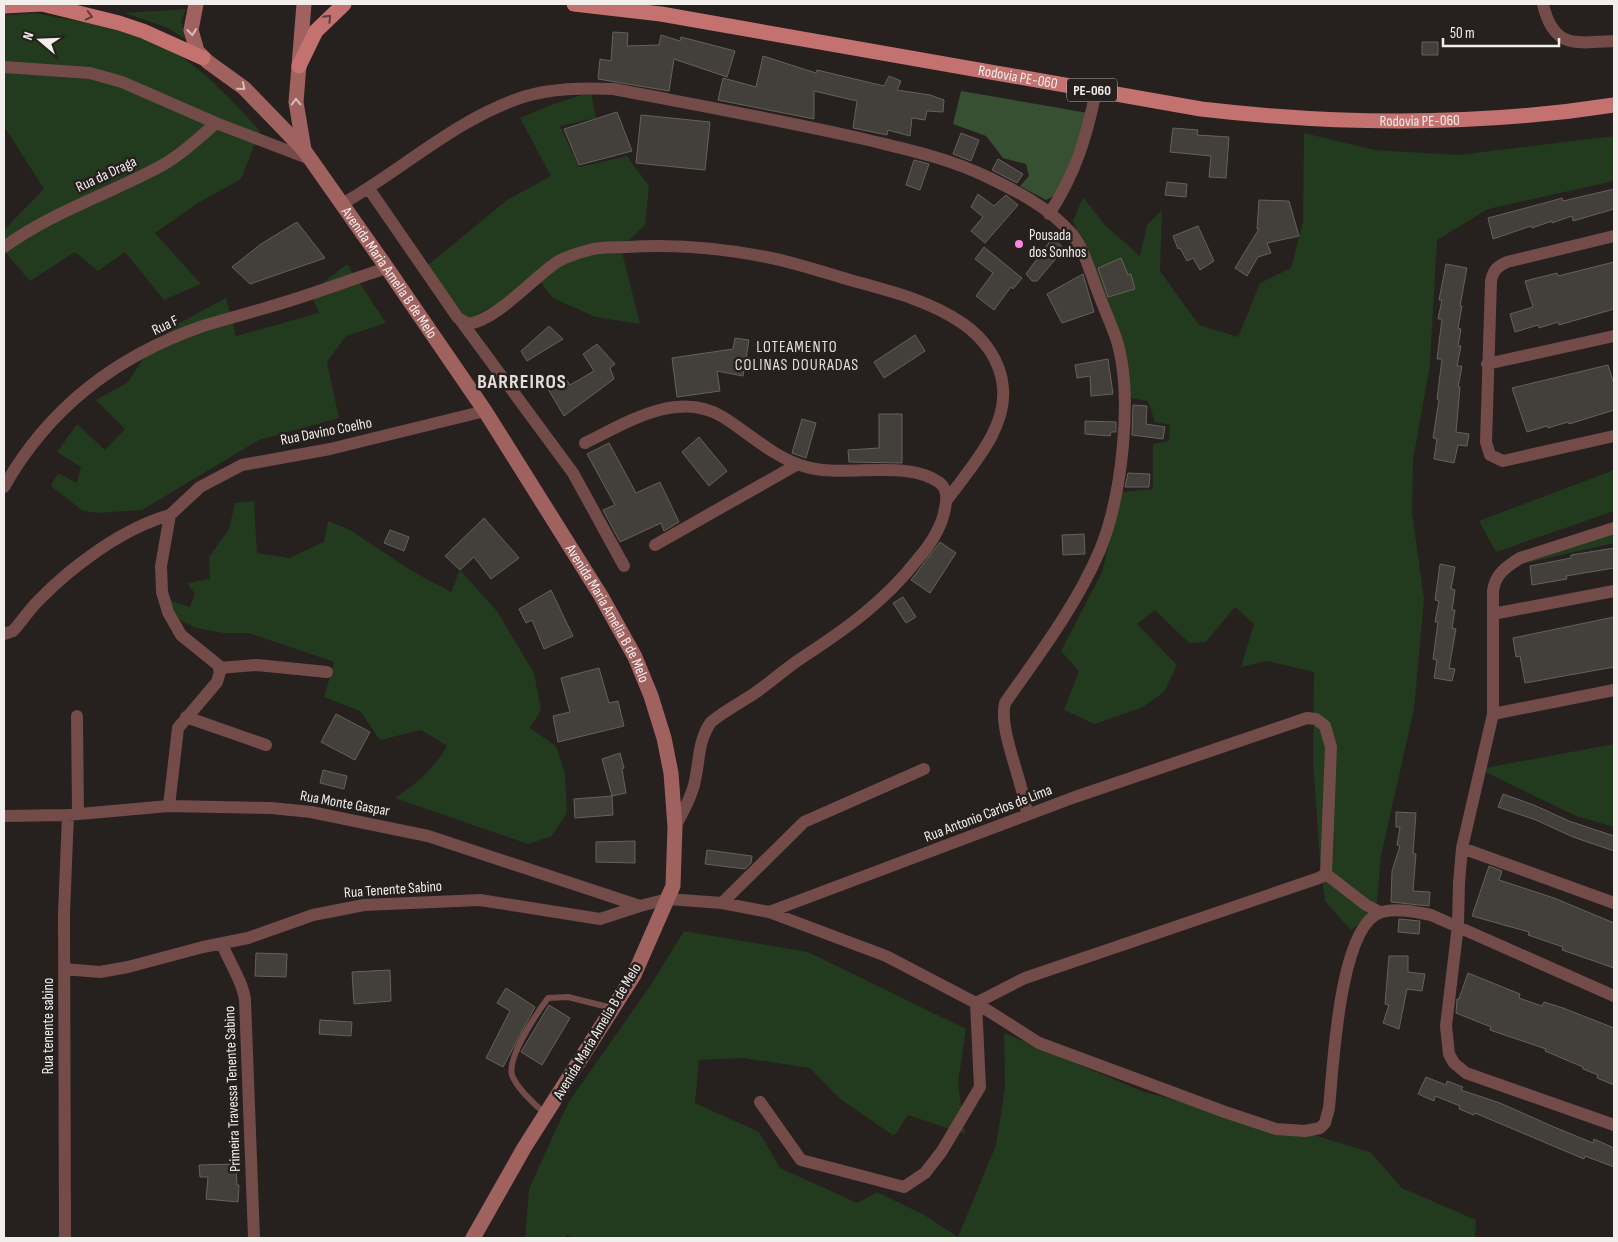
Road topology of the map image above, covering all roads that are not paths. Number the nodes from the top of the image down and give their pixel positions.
1 (42, 4) edge
2 (56, 4) edge
3 (196, 4) edge
4 (304, 4) edge
5 (344, 4) edge
6 (574, 4) edge
7 (1543, 4) edge
8 (4, 6) edge
9 (640, 8) edge
10 (1614, 41) edge
11 (202, 58) junction
12 (298, 66) junction
13 (4, 67) edge
14 (1096, 91) junction
15 (1614, 105) edge
16 (216, 123) junction
17 (307, 155) junction
18 (369, 189) junction
19 (342, 204) junction
20 (1049, 214) junction
21 (1614, 236) edge
22 (4, 247) edge
23 (387, 268) junction
24 (461, 320) junction
25 (1614, 336) edge
26 (1487, 364) junction
27 (484, 411) junction
28 (1614, 436) edge
29 (585, 443) dead end
30 (798, 464) junction
31 (4, 487) edge
32 (947, 500) junction
33 (170, 515) junction
34 (1614, 528) edge
35 (655, 545) dead end
36 (624, 566) dead end
37 (1614, 591) edge
38 (1493, 614) junction
39 (4, 634) edge
40 (220, 668) junction
41 (327, 672) dead end
42 (1614, 690) edge
43 (1493, 714) junction
44 (77, 716) dead end
45 (186, 717) junction
46 (266, 745) dead end
47 (924, 769) dead end
48 (169, 806) junction
49 (73, 814) junction
50 (1027, 815) junction
51 (4, 816) edge
52 (674, 827) junction
53 (1462, 848) junction
54 (1326, 874) junction
55 (668, 899) junction
56 (722, 903) junction
57 (1614, 903) edge
58 (640, 906) junction
59 (769, 912) junction
60 (1380, 912) junction
61 (1458, 925) junction
62 (222, 944) junction
63 (64, 969) junction
64 (1614, 996) edge
65 (976, 1003) junction
66 (612, 1008) junction
67 (760, 1102) dead end
68 (546, 1115) junction
69 (1614, 1125) edge
70 (66, 1238) edge
71 (254, 1238) edge
72 (472, 1238) edge

1 - 2 main road
1 - 8 main road
1 -> 11 main road
3 -> 11 street
4 - 12 street
12 -> 5 main road
6 - 9 main road, Rodovia PE-060 / PE-060
7 - 10 street
9 - 14 main road, Rodovia PE-060 / PE-060
11 -> 17 street, Avenida Maria Amelia B de Melo
17 -> 12 street
13 - 16 street
14 - 15 main road, Rodovia PE-060 / PE-060
14 - 20 street
16 - 17 street
16 - 22 street, Rua da Draga
17 - 19 street, Avenida Maria Amelia B de Melo
18 - 19 street
18 - 20 street
18 - 24 street
19 - 23 street, Avenida Maria Amelia B de Melo
20 - 50 street
21 - 26 street
23 - 27 street, Avenida Maria Amelia B de Melo
23 - 31 street, Rua F
24 - 32 street
24 - 36 street
25 - 26 street
26 - 28 street
27 - 33 street, Rua Davino Coelho
27 - 52 street, Avenida Maria Amelia B de Melo
29 - 30 street
30 - 32 street
30 - 35 street
32 - 52 street
33 - 39 street
33 - 40 street
34 - 38 street
37 - 38 street
38 - 43 street
40 - 41 street
40 - 45 street
42 - 43 street
43 - 53 street
44 - 49 street, Rua tenente sabino
45 - 46 street
45 - 48 street
47 - 56 street
48 - 49 street, Rua Monte Gaspar
48 - 58 street, Rua Monte Gaspar
49 - 51 street, Rua Monte Gaspar
49 - 63 street, Rua tenente sabino
50 - 54 street, Rua Antonio Carlos de Lima
50 - 59 street, Rua Antonio Carlos de Lima
52 - 55 street, Avenida Maria Amelia B de Melo
53 - 57 street
53 - 61 street
54 - 60 street
54 - 65 street
55 - 56 street
55 - 58 street
55 - 66 street, Avenida Maria Amelia B de Melo
56 - 59 street
58 - 62 street, Rua Tenente Sabino
59 - 65 street
60 - 61 street
60 - 65 street
61 - 64 street
61 - 69 street
62 - 63 street, Rua Tenente Sabino
62 - 71 street, Primeira Travessa Tenente Sabino
63 - 70 street, Rua tenente sabino
65 - 67 street
66 - 68 street, Avenida Maria Amelia B de Melo
66 - 68 lane
68 - 72 street, Avenida Maria Amelia B de Melo

